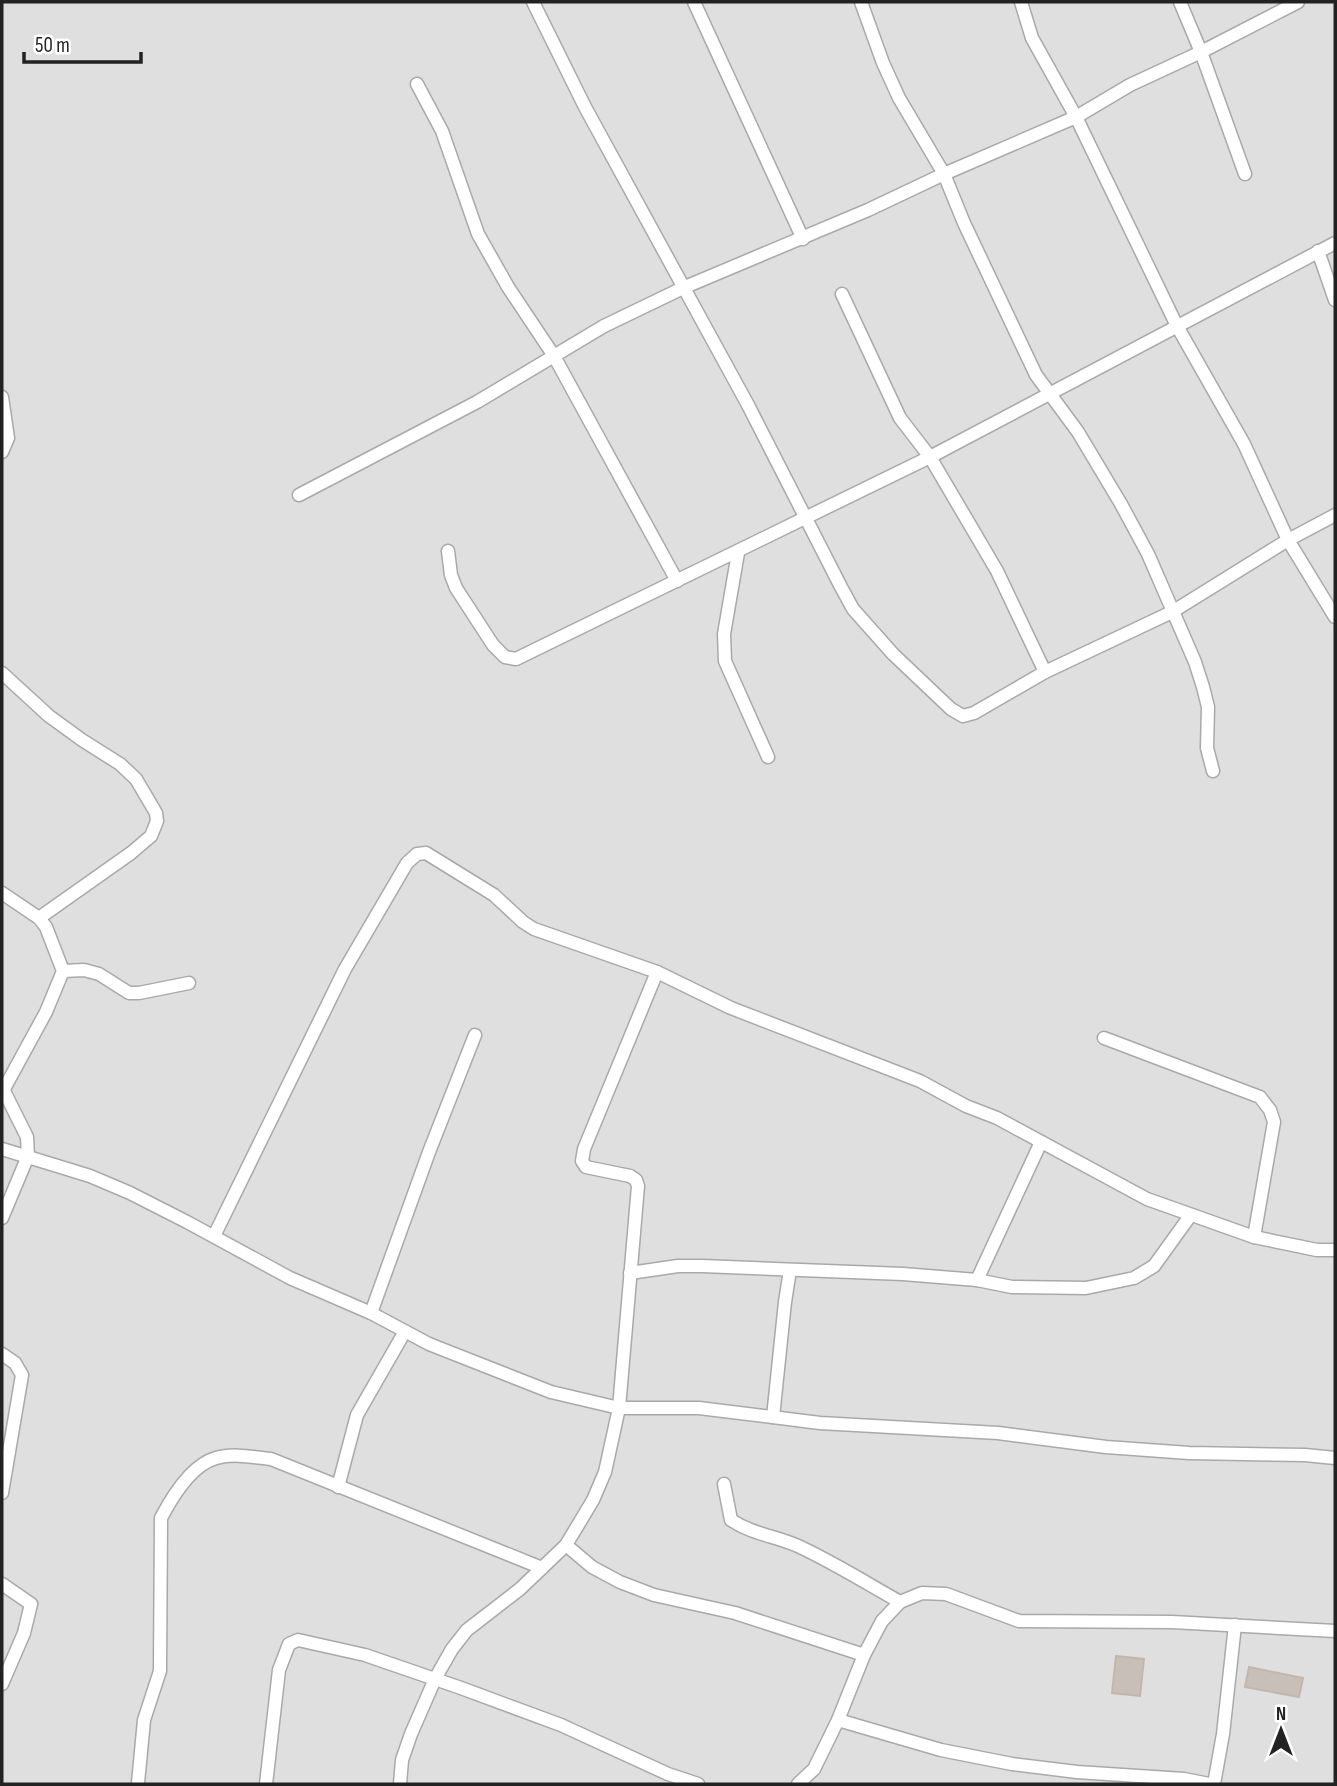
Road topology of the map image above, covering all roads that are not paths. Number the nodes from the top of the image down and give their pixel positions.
1 (533, 2) edge
2 (694, 2) edge
3 (861, 2) edge
4 (1021, 2) edge
5 (1180, 2) edge
6 (1298, 2) edge
7 (1201, 52) junction
8 (417, 84) dead end
9 (1076, 117) junction
10 (944, 174) junction
11 (1245, 174) dead end
12 (803, 239) junction
13 (1335, 243) edge
14 (1318, 251) junction
15 (685, 288) junction
16 (842, 294) dead end
17 (1335, 300) edge
18 (1177, 326) junction
19 (554, 356) junction
20 (1049, 393) junction
21 (2, 397) edge
22 (2, 452) edge
23 (930, 457) junction
24 (299, 495) dead end
25 (1335, 515) edge
26 (805, 516) junction
27 (1288, 540) junction
28 (448, 551) dead end
29 (738, 553) junction
30 (677, 581) junction
31 (1172, 612) junction
32 (1335, 617) edge
33 (1045, 672) junction
34 (2, 673) edge
35 (768, 757) dead end
36 (1213, 771) dead end
37 (2, 893) edge
38 (39, 918) junction
39 (63, 971) junction
40 (657, 972) junction
41 (189, 983) dead end
42 (475, 1035) dead end
43 (1104, 1038) dead end
44 (3, 1088) edge
45 (1041, 1142) junction
46 (2, 1149) edge
47 (27, 1156) junction
48 (1190, 1216) junction
49 (2, 1217) edge
50 (214, 1236) junction
51 (1254, 1237) junction
52 (1335, 1250) edge
53 (790, 1270) junction
54 (630, 1273) junction
55 (977, 1280) junction
56 (371, 1313) junction
57 (404, 1333) junction
58 (2, 1354) edge
59 (619, 1408) junction
60 (773, 1417) junction
61 (1335, 1458) edge
62 (724, 1484) dead end
63 (338, 1487) junction
64 (2, 1493) edge
65 (566, 1545) junction
66 (542, 1568) junction
67 (2, 1584) edge
68 (900, 1602) junction
69 (1235, 1625) junction
70 (1335, 1631) edge
71 (864, 1655) junction
72 (435, 1679) junction
73 (2, 1684) edge
74 (838, 1720) junction
75 (138, 1783) edge
76 (266, 1784) edge
77 (400, 1784) edge
78 (698, 1784) edge
79 (798, 1784) edge
80 (1211, 1784) edge

1 - 15 street
2 - 12 street
3 - 10 street
4 - 9 street
5 - 7 street
6 - 7 street
7 - 9 street
7 - 11 street
8 - 19 street
9 - 10 street
9 - 18 street
10 - 12 street
10 - 20 street
12 - 15 street
13 - 14 street
14 - 17 street
14 - 18 street
15 - 19 street
15 - 26 street
16 - 23 street
18 - 20 street
18 - 27 street
19 - 24 street
19 - 30 street
20 - 23 street
20 - 31 street
21 - 22 street
23 - 26 street
23 - 33 street
25 - 27 street
26 - 29 street
26 - 33 street
27 - 31 street
27 - 32 street
28 - 30 street
29 - 30 street
29 - 35 street
31 - 33 street
31 - 36 street
34 - 38 street
37 - 38 street
38 - 39 street
39 - 41 street
39 - 44 street
40 - 45 street
40 - 50 street
40 - 54 street
42 - 56 street
43 - 51 street
44 - 47 street
45 - 48 street
45 - 55 street
46 - 47 street
47 - 49 street
47 - 50 street
48 - 51 street
48 - 55 street
50 - 56 street
51 - 52 street
53 - 54 street
53 - 55 street
53 - 60 street
54 - 59 street
56 - 57 street
57 - 59 street
57 - 63 street
58 - 64 street
59 - 60 street
59 - 65 street
60 - 61 street
62 - 68 street
63 - 66 street
63 - 75 street
65 - 66 street
65 - 71 street
66 - 72 street
67 - 73 street
68 - 69 street
68 - 71 street
69 - 70 street
69 - 80 street
71 - 74 street
72 - 76 street
72 - 77 street
72 - 78 street
74 - 79 street
74 - 80 street

